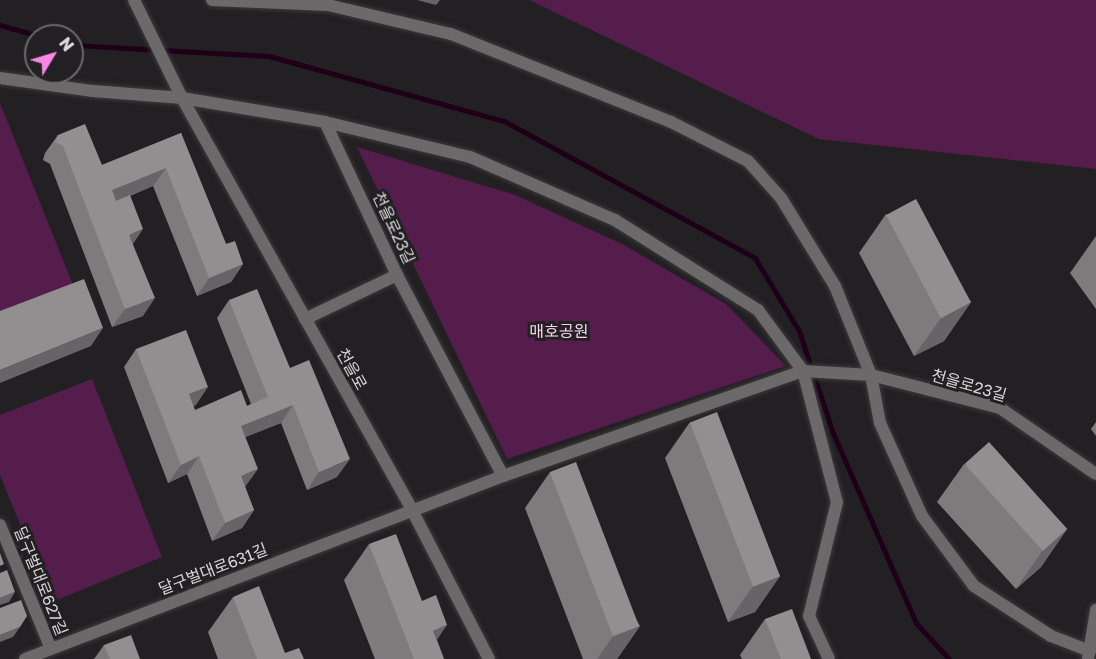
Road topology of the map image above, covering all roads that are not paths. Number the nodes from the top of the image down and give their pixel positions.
1 (212, 0) edge
2 (136, 4) edge
3 (0, 78) edge
4 (182, 98) junction
5 (325, 122) junction
6 (398, 275) junction
7 (305, 319) junction
8 (803, 371) junction
9 (871, 375) junction
10 (1096, 474) edge
11 (503, 476) junction
12 (412, 510) junction
13 (0, 525) edge
14 (1096, 610) edge
15 (51, 649) junction
16 (1089, 655) edge
17 (25, 659) edge
18 (489, 659) edge
19 (829, 659) edge

1 - 9 street
2 - 4 street, 천을로
3 - 4 street
4 - 5 street
4 - 7 street, 천을로
5 - 6 street, 천을로23길
5 - 8 street
6 - 7 street
6 - 11 street, 천을로23길
7 - 12 street, 천을로
8 - 9 street, 천을로23길
8 - 11 street
8 - 19 street
9 - 10 street, 천을로23길
9 - 16 street
11 - 12 street
12 - 15 street, 달구벌대로631길
12 - 18 street, 천을로
13 - 15 street, 달구벌대로627길
14 - 16 street
15 - 17 street, 달구벌대로631길

